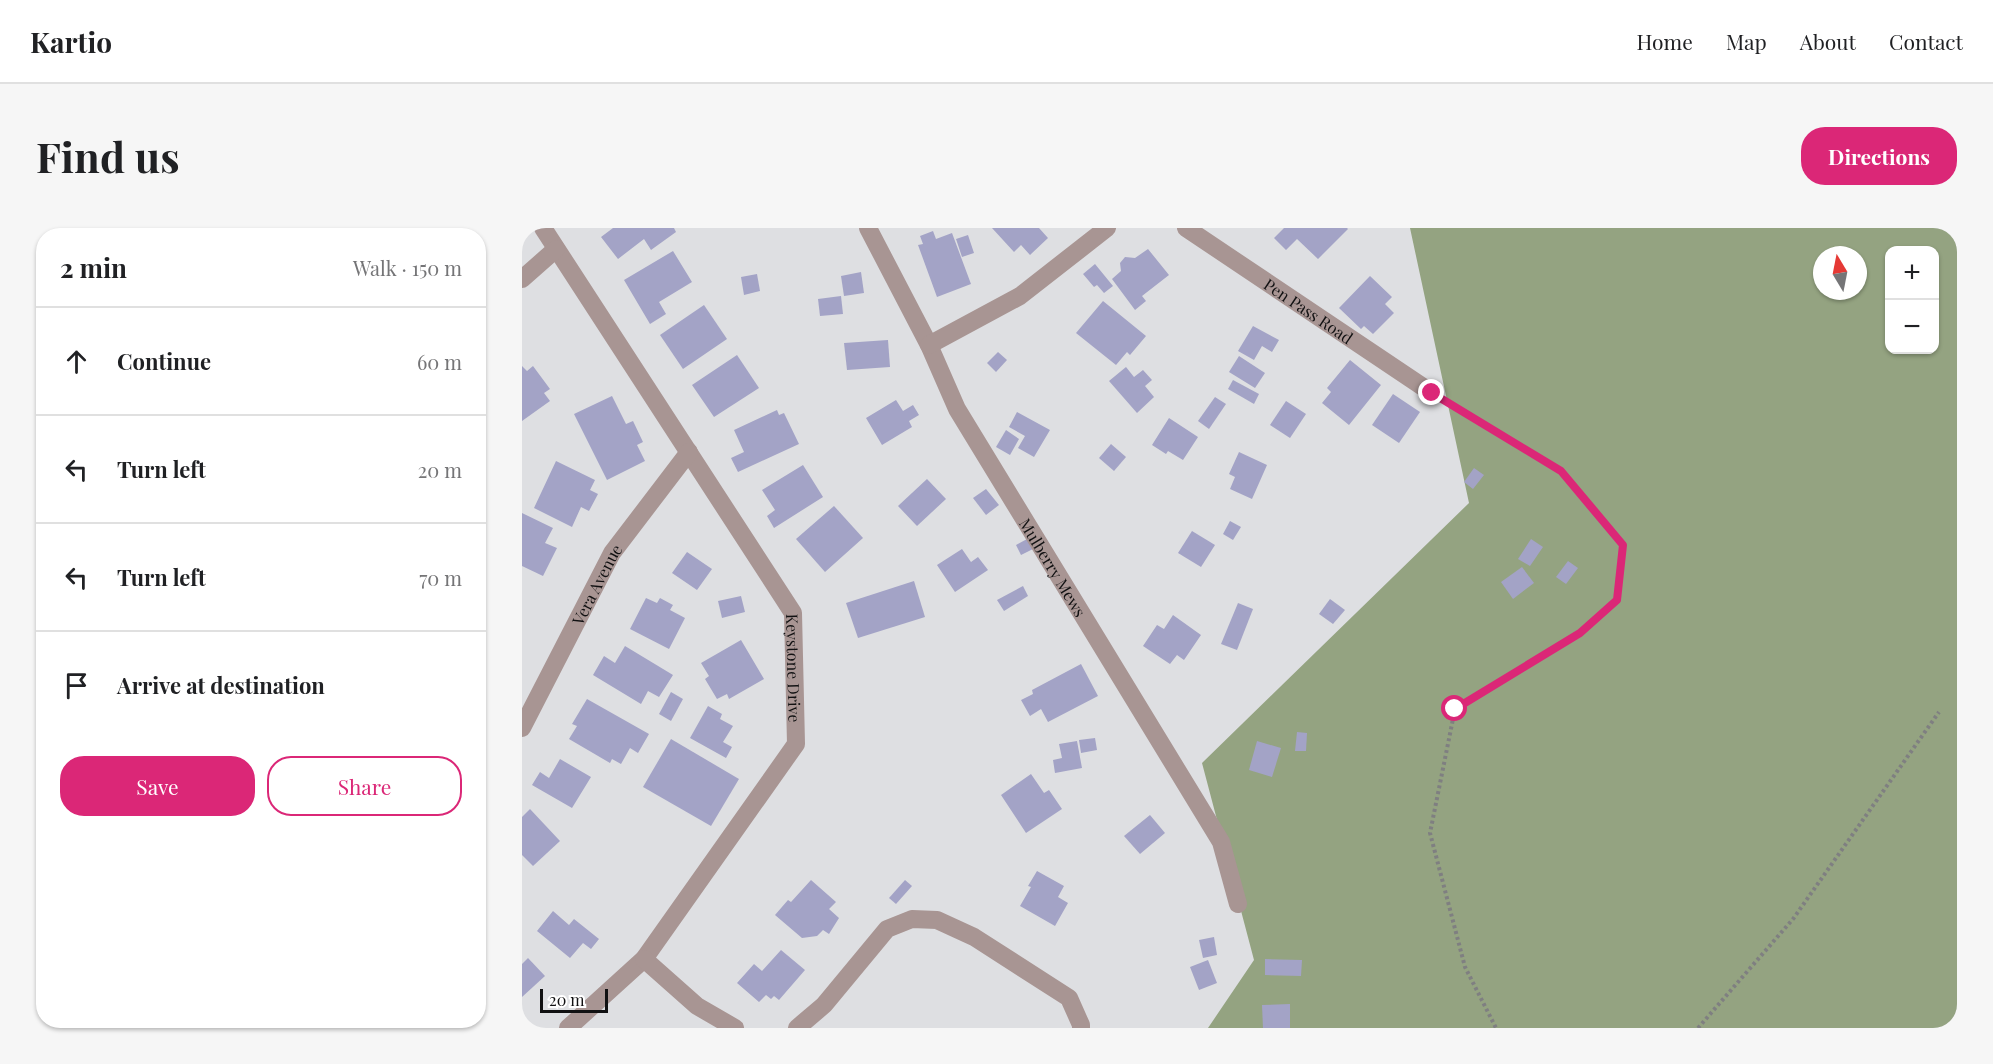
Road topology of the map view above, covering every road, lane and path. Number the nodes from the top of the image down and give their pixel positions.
1 (543, 228) edge
2 (868, 228) edge
3 (1107, 228) edge
4 (1186, 228) edge
5 (556, 249) junction
6 (522, 279) edge
7 (928, 345) junction
8 (1432, 393) joint
9 (689, 452) junction
10 (1939, 712) dead end
11 (522, 728) edge
12 (1238, 904) dead end
13 (644, 959) junction
14 (568, 1028) edge
15 (735, 1028) edge
16 (797, 1028) edge
17 (1081, 1028) edge
18 (1496, 1028) edge
19 (1698, 1028) edge

1 - 5 street, Keystone Drive
2 - 7 street, Mulberry Mews
3 - 7 street
4 - 8 street, Pen Pass Road
5 - 6 street
5 - 9 street, Keystone Drive
7 - 12 street, Mulberry Mews
8 - 18 path
9 - 11 street, Vera Avenue
9 - 13 street, Keystone Drive
10 - 19 path
13 - 14 street, Keystone Drive
13 - 15 street
16 - 17 street

